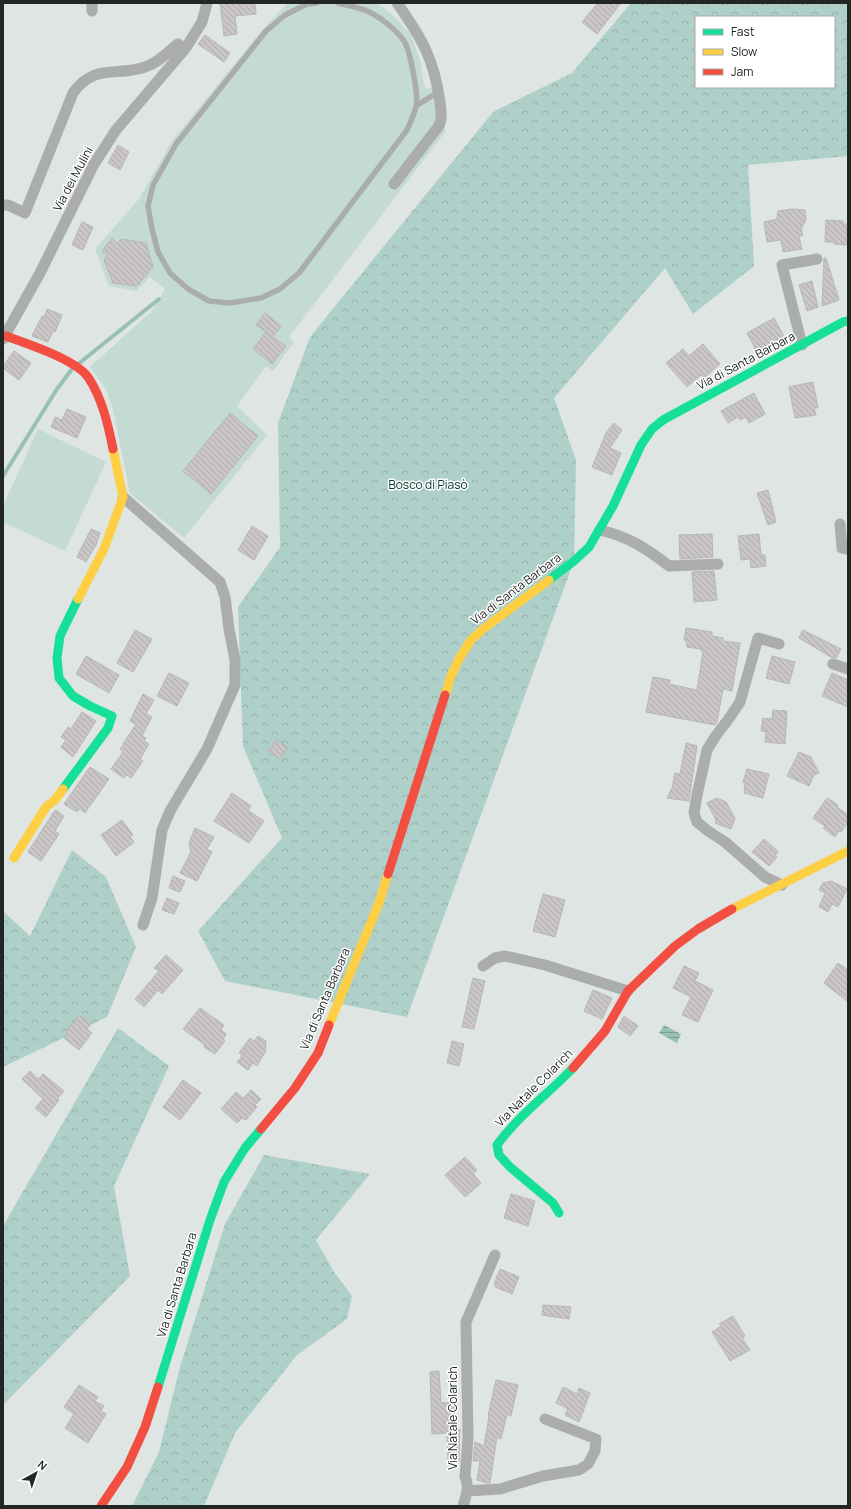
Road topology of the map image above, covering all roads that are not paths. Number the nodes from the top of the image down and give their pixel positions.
1 (207, 3) edge
2 (317, 3) edge
3 (338, 3) edge
4 (397, 3) edge
5 (185, 49) junction
6 (438, 92) junction
7 (416, 106) junction
8 (394, 184) dead end
9 (3, 205) edge
10 (816, 259) dead end
11 (848, 321) edge
12 (4, 338) edge
13 (802, 345) junction
14 (123, 496) junction
15 (840, 524) dead end
16 (600, 530) junction
17 (848, 549) edge
18 (718, 564) dead end
19 (779, 644) dead end
20 (833, 664) dead end
21 (848, 669) edge
22 (848, 850) edge
23 (14, 858) dead end
24 (782, 885) junction
25 (143, 925) dead end
26 (483, 966) dead end
27 (628, 991) junction
28 (559, 1213) dead end
29 (495, 1255) dead end
30 (545, 1419) dead end
31 (467, 1491) junction
32 (101, 1506) edge
33 (463, 1506) edge

1 - 5 street, Via dei Mulini
2 - 7 lane
3 - 7 lane
4 - 6 street
5 - 9 street
5 - 12 street, Via dei Mulini
6 - 7 lane
6 - 8 street
10 - 13 street
11 - 13 street, Via di Santa Barbara
12 - 14 street, Via dei Mulini
13 - 16 street, Via di Santa Barbara
14 - 23 street
14 - 25 street
15 - 17 street
16 - 18 street
16 - 32 street, Via di Santa Barbara
19 - 24 street
20 - 21 street
22 - 24 street, Via Natale Colarich
24 - 27 street, Via Natale Colarich
26 - 27 street
27 - 28 street, Via Natale Colarich
29 - 31 street, Via Natale Colarich
30 - 31 street
31 - 33 street, Via Natale Colarich

